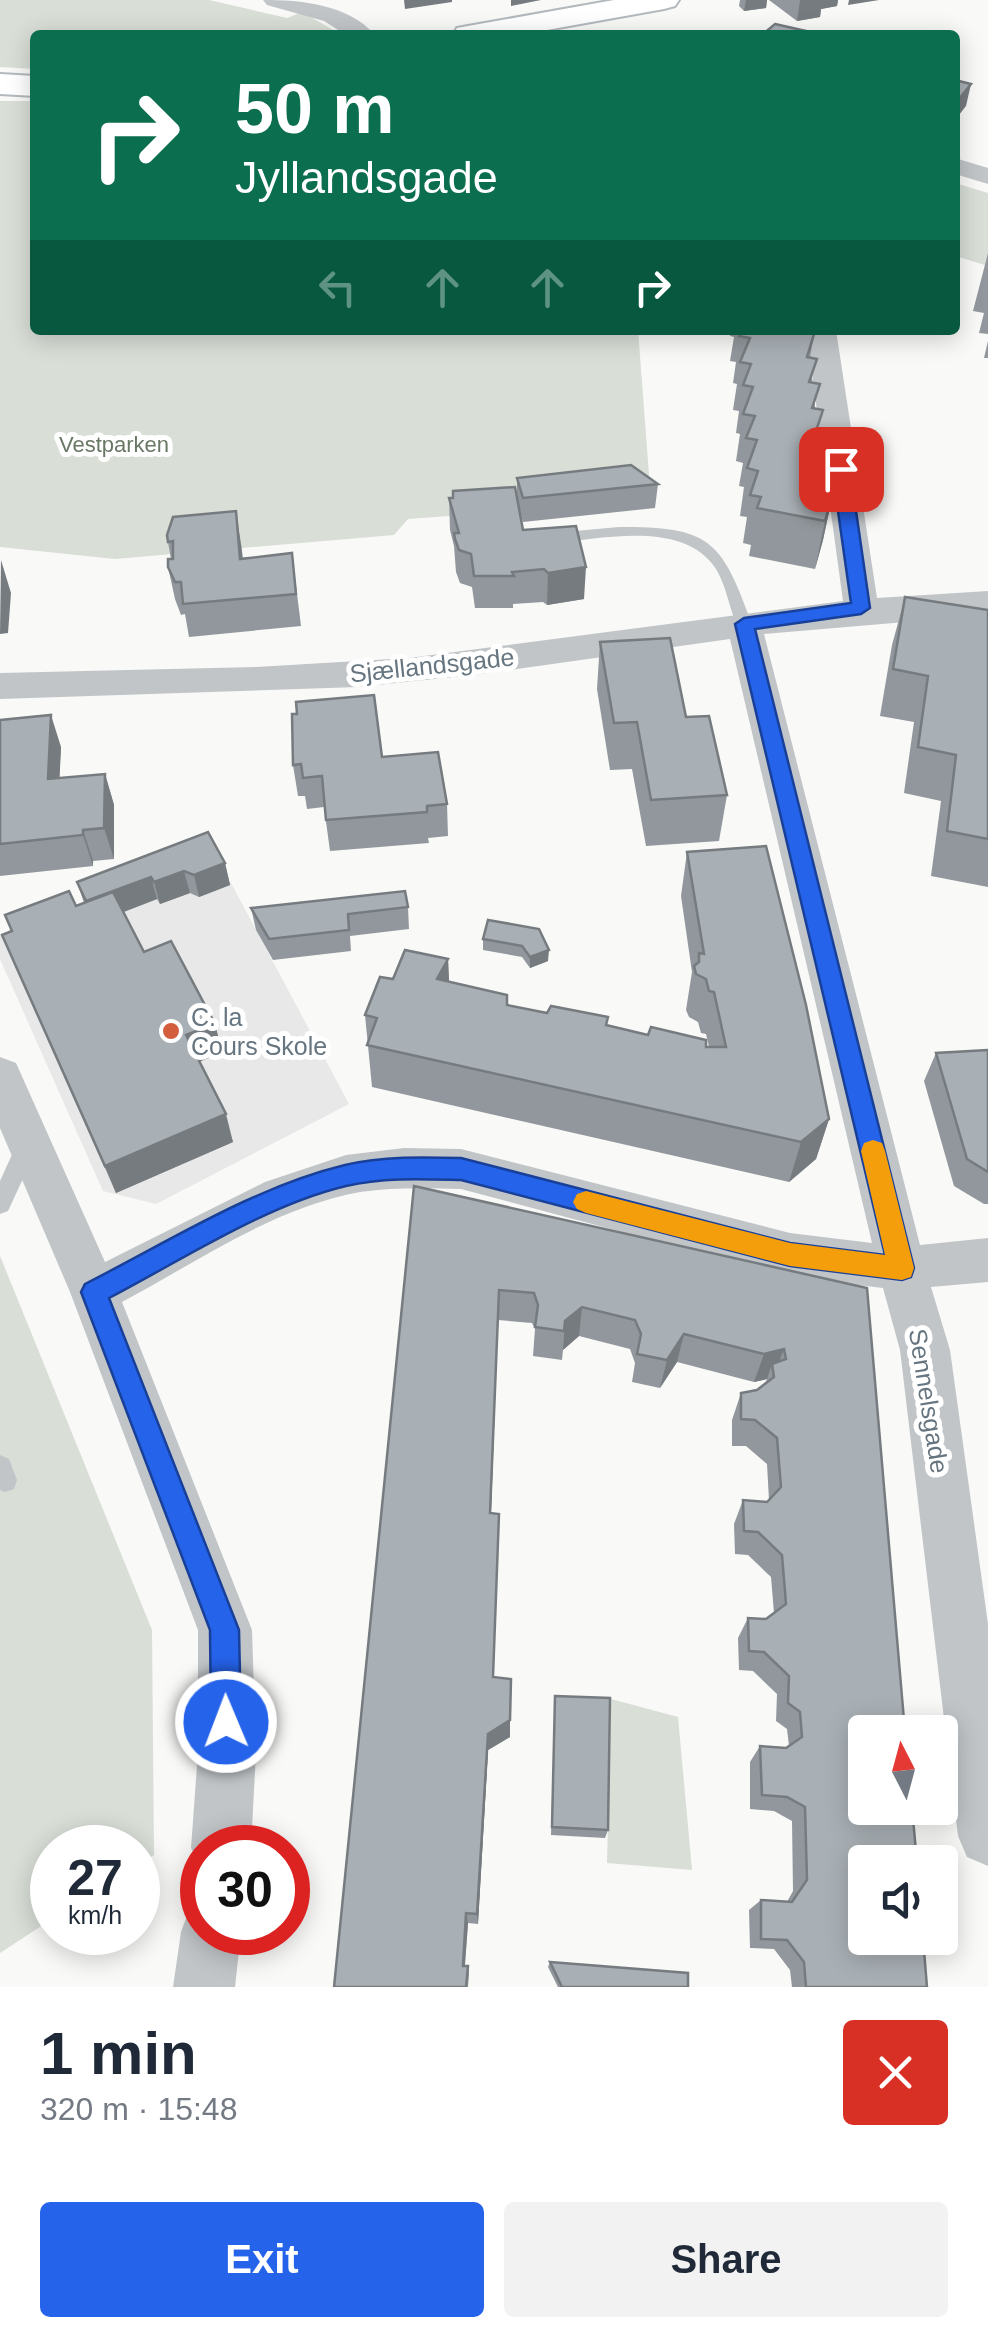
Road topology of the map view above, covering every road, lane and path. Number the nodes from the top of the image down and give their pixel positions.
1 (275, 0) edge
2 (664, 0) edge
3 (355, 30) edge
4 (520, 30) edge
5 (0, 84) edge
6 (30, 86) edge
7 (960, 168) edge
8 (988, 176) edge
9 (822, 335) edge
10 (553, 538) edge
11 (988, 603) edge
12 (861, 608) junction
13 (744, 624) junction
14 (0, 686) edge
15 (0, 1076) edge
16 (28, 1142) junction
17 (0, 1204) edge
18 (988, 1260) edge
19 (902, 1268) junction
20 (94, 1292) junction
21 (222, 1825) edge
22 (988, 1836) edge
23 (208, 1955) edge
24 (204, 1987) edge

1 - 3 street
2 - 4 street
5 - 6 street
7 - 8 street
9 - 12 street
10 - 13 lane
11 - 12 street, Sjællandsgade
12 - 13 street, Sjællandsgade
13 - 14 street, Sjællandsgade
13 - 19 street, Sennelsgade
15 - 16 street
16 - 17 lane
16 - 20 street
18 - 19 street
19 - 20 street
19 - 22 street, Sennelsgade
20 - 21 street
23 - 24 street

